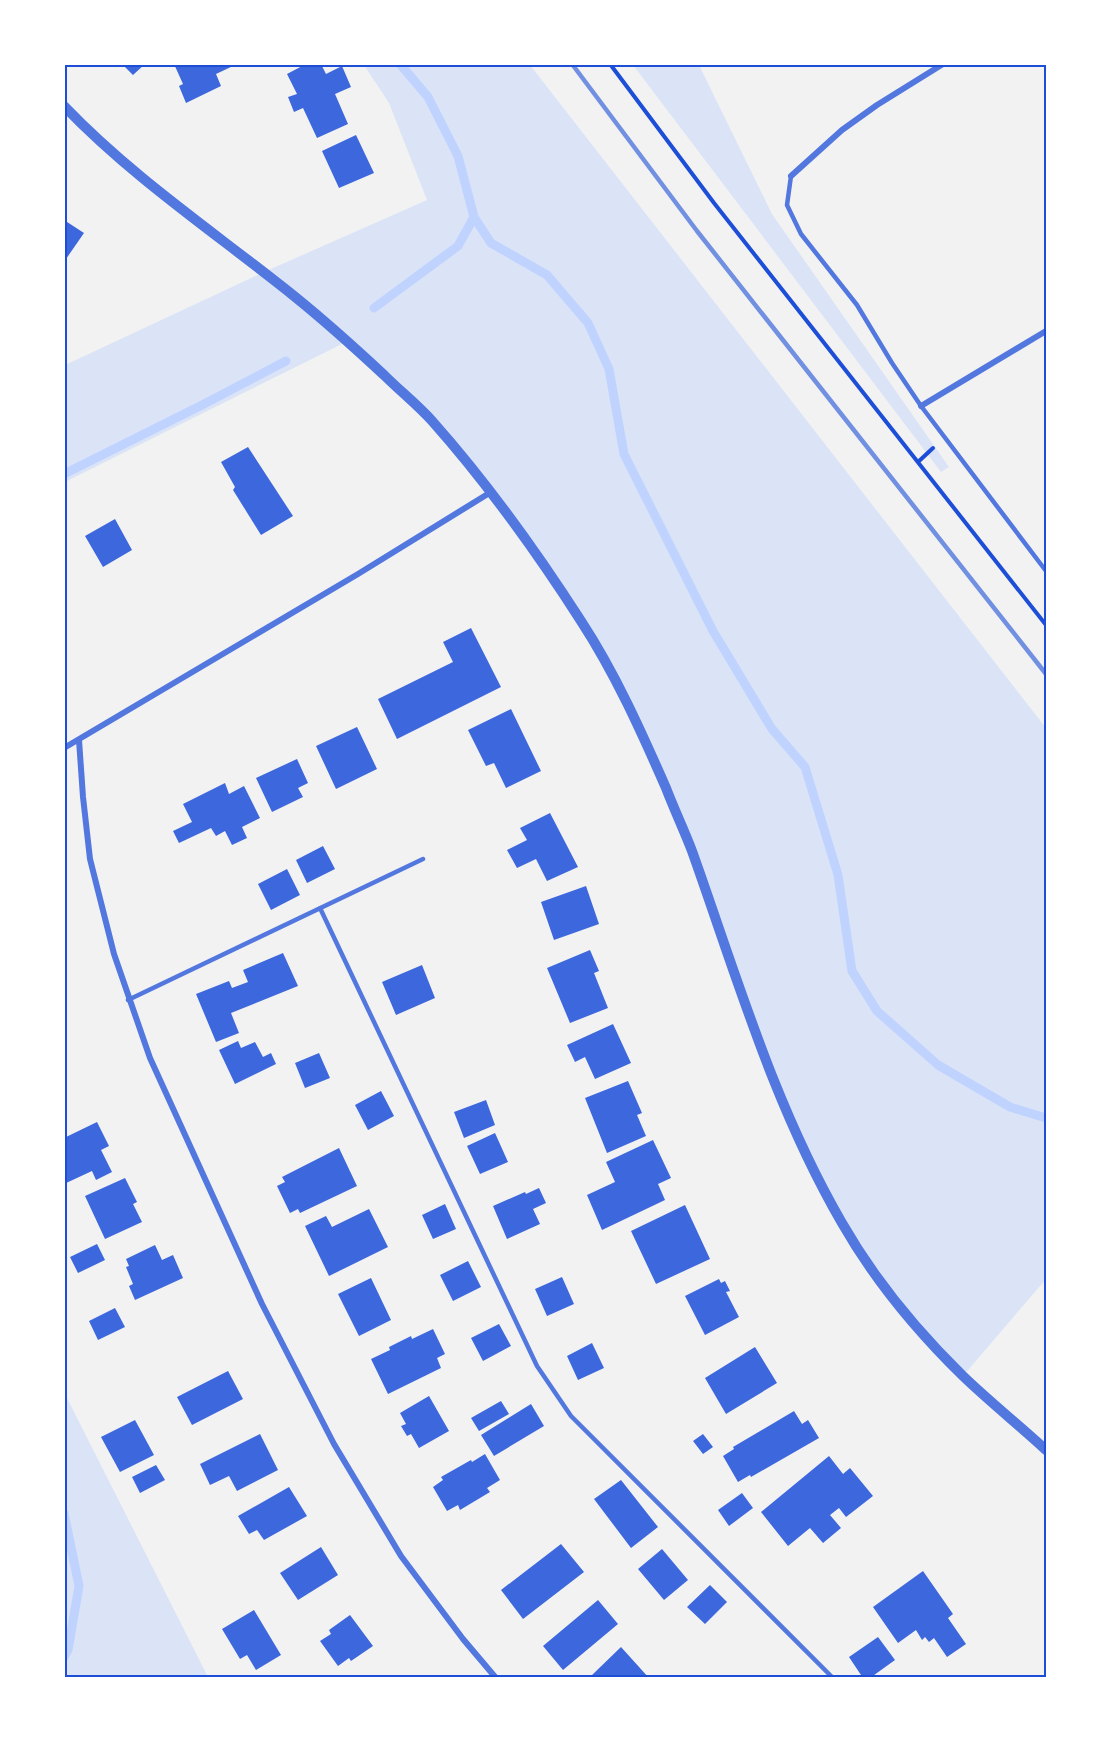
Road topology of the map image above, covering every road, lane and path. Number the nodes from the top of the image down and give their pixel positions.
1 (610, 64) edge
2 (943, 64) edge
3 (64, 106) edge
4 (791, 176) joint
5 (1047, 330) edge
6 (921, 406) junction
7 (491, 491) junction
8 (1047, 571) edge
9 (1047, 625) edge
10 (79, 740) junction
11 (64, 748) edge
12 (423, 859) dead end
13 (320, 908) junction
14 (128, 1000) junction
15 (1047, 1450) edge
16 (496, 1677) edge
17 (832, 1677) edge

1 - 9 path
2 - 4 street
3 - 7 street
4 - 6 lane
5 - 6 street
6 - 8 lane
7 - 10 street
7 - 15 street
10 - 11 street
10 - 14 street
12 - 13 lane
13 - 14 lane
13 - 17 lane
14 - 16 street

